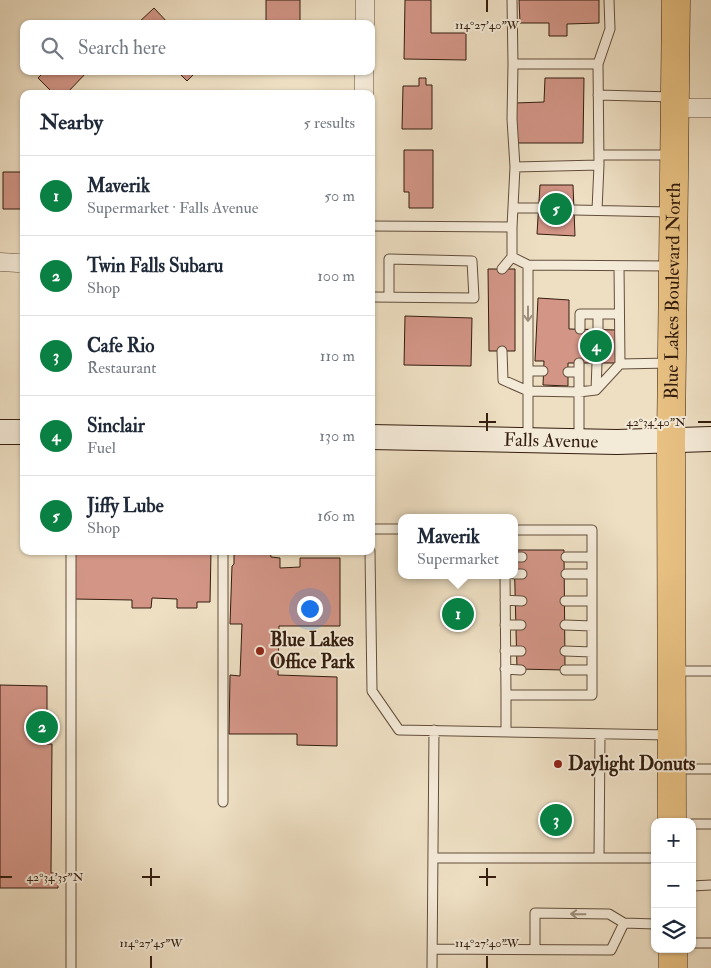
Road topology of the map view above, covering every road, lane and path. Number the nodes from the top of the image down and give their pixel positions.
1 (365, 0) edge
2 (512, 0) edge
3 (609, 0) edge
4 (676, 0) edge
5 (365, 20) edge
6 (513, 64) junction
7 (598, 64) junction
8 (364, 75) edge
9 (364, 90) edge
10 (598, 95) junction
11 (675, 102) junction
12 (711, 108) edge
13 (599, 155) junction
14 (674, 155) junction
15 (599, 165) junction
16 (515, 167) junction
17 (513, 208) junction
18 (538, 208) dead end
19 (574, 210) dead end
20 (597, 210) junction
21 (673, 212) junction
22 (375, 226) edge
23 (512, 227) junction
24 (512, 257) junction
25 (0, 262) edge
26 (20, 263) edge
27 (528, 265) junction
28 (619, 266) junction
29 (673, 266) junction
30 (502, 269) dead end
31 (375, 297) edge
32 (389, 297) junction
33 (598, 314) junction
34 (619, 314) junction
35 (580, 329) dead end
36 (598, 329) dead end
37 (502, 352) dead end
38 (597, 363) dead end
39 (672, 363) junction
40 (620, 364) junction
41 (528, 371) junction
42 (543, 371) dead end
43 (568, 372) dead end
44 (596, 390) junction
45 (528, 391) junction
46 (579, 392) junction
47 (0, 432) edge
48 (20, 432) edge
49 (375, 437) edge
50 (711, 438) edge
51 (528, 440) junction
52 (671, 440) junction
53 (580, 441) junction
54 (375, 529) edge
55 (398, 529) edge
56 (518, 530) edge
57 (71, 555) edge
58 (223, 555) edge
59 (370, 555) edge
60 (566, 557) dead end
61 (592, 557) junction
62 (566, 574) dead end
63 (592, 574) junction
64 (505, 579) edge
65 (505, 600) junction
66 (522, 601) dead end
67 (565, 601) dead end
68 (592, 601) junction
69 (505, 625) junction
70 (521, 625) dead end
71 (565, 625) dead end
72 (592, 626) junction
73 (505, 650) junction
74 (521, 651) dead end
75 (565, 651) dead end
76 (592, 652) junction
77 (505, 669) junction
78 (521, 670) dead end
79 (565, 670) dead end
80 (592, 670) junction
81 (672, 671) junction
82 (711, 671) edge
83 (506, 695) junction
84 (434, 730) junction
85 (506, 732) junction
86 (600, 734) junction
87 (672, 735) junction
88 (711, 769) edge
89 (672, 770) junction
90 (223, 802) dead end
91 (672, 818) edge
92 (696, 824) edge
93 (711, 824) edge
94 (433, 858) junction
95 (599, 858) junction
96 (651, 858) edge
97 (696, 886) edge
98 (711, 886) edge
99 (624, 923) junction
100 (651, 924) edge
101 (696, 943) edge
102 (711, 943) edge
103 (432, 949) junction
104 (535, 949) junction
105 (673, 953) edge
106 (71, 968) edge
107 (432, 968) edge
108 (673, 968) edge

1 - 5 street
2 - 6 lane
3 - 7 lane
4 - 11 main road, Blue Lakes Boulevard North
6 - 7 lane
6 - 16 lane
7 - 10 lane
8 - 9 street
10 - 11 lane
10 - 13 lane
11 - 12 street
11 - 14 main road, Blue Lakes Boulevard North
13 - 14 lane
13 - 15 lane
14 - 21 main road, Blue Lakes Boulevard North
15 - 16 lane
15 - 20 lane
16 - 17 lane
17 - 18 lane
17 - 23 lane
19 - 20 lane
20 - 21 lane
21 - 29 main road, Blue Lakes Boulevard North
22 - 23 lane
23 - 24 lane
24 - 27 lane
24 - 30 lane
25 - 26 street
27 - 28 lane
27 -> 41 lane
28 - 29 lane
28 - 34 lane
29 - 39 main road, Blue Lakes Boulevard North
31 - 32 lane
32 - 32 lane
33 - 34 lane
33 - 35 lane
33 - 36 lane
34 - 40 lane
37 - 45 lane
38 - 44 lane
39 - 40 lane
39 - 52 main road, Blue Lakes Boulevard North
40 - 44 lane
41 - 42 lane
41 - 45 lane
43 - 46 lane
44 - 46 lane
45 - 46 lane
45 - 51 lane
46 - 53 lane
47 - 48 main road
49 - 51 main road, Falls Avenue
50 - 52 main road, Falls Avenue
51 - 53 main road, Falls Avenue
52 - 53 main road, Falls Avenue
52 - 81 main road, Blue Lakes Boulevard North
54 - 55 lane
56 - 61 lane
57 - 106 lane
58 - 90 lane
59 - 84 lane
60 - 61 lane
61 - 63 lane
62 - 63 lane
63 - 68 lane
64 - 65 lane
65 - 66 lane
65 - 69 lane
67 - 68 lane
68 - 72 lane
69 - 70 lane
69 - 73 lane
71 - 72 lane
72 - 76 lane
73 - 74 lane
73 - 77 lane
75 - 76 lane
76 - 80 lane
77 - 78 lane
77 - 83 lane
79 - 80 lane
80 - 83 lane
81 - 82 lane
81 - 87 main road, Blue Lakes Boulevard North
83 - 85 lane
84 - 85 lane
84 - 94 lane
85 - 86 lane
86 - 87 lane
86 - 95 lane
87 - 89 main road, Blue Lakes Boulevard North
88 - 89 lane
89 - 91 main road, Blue Lakes Boulevard North
92 - 93 lane
94 - 95 lane
94 - 103 lane
95 - 96 lane
97 - 98 lane
99 - 100 lane
99 - 104 lane
99 -> 104 lane
101 - 102 lane
103 - 104 lane
103 - 107 lane
105 - 108 main road

